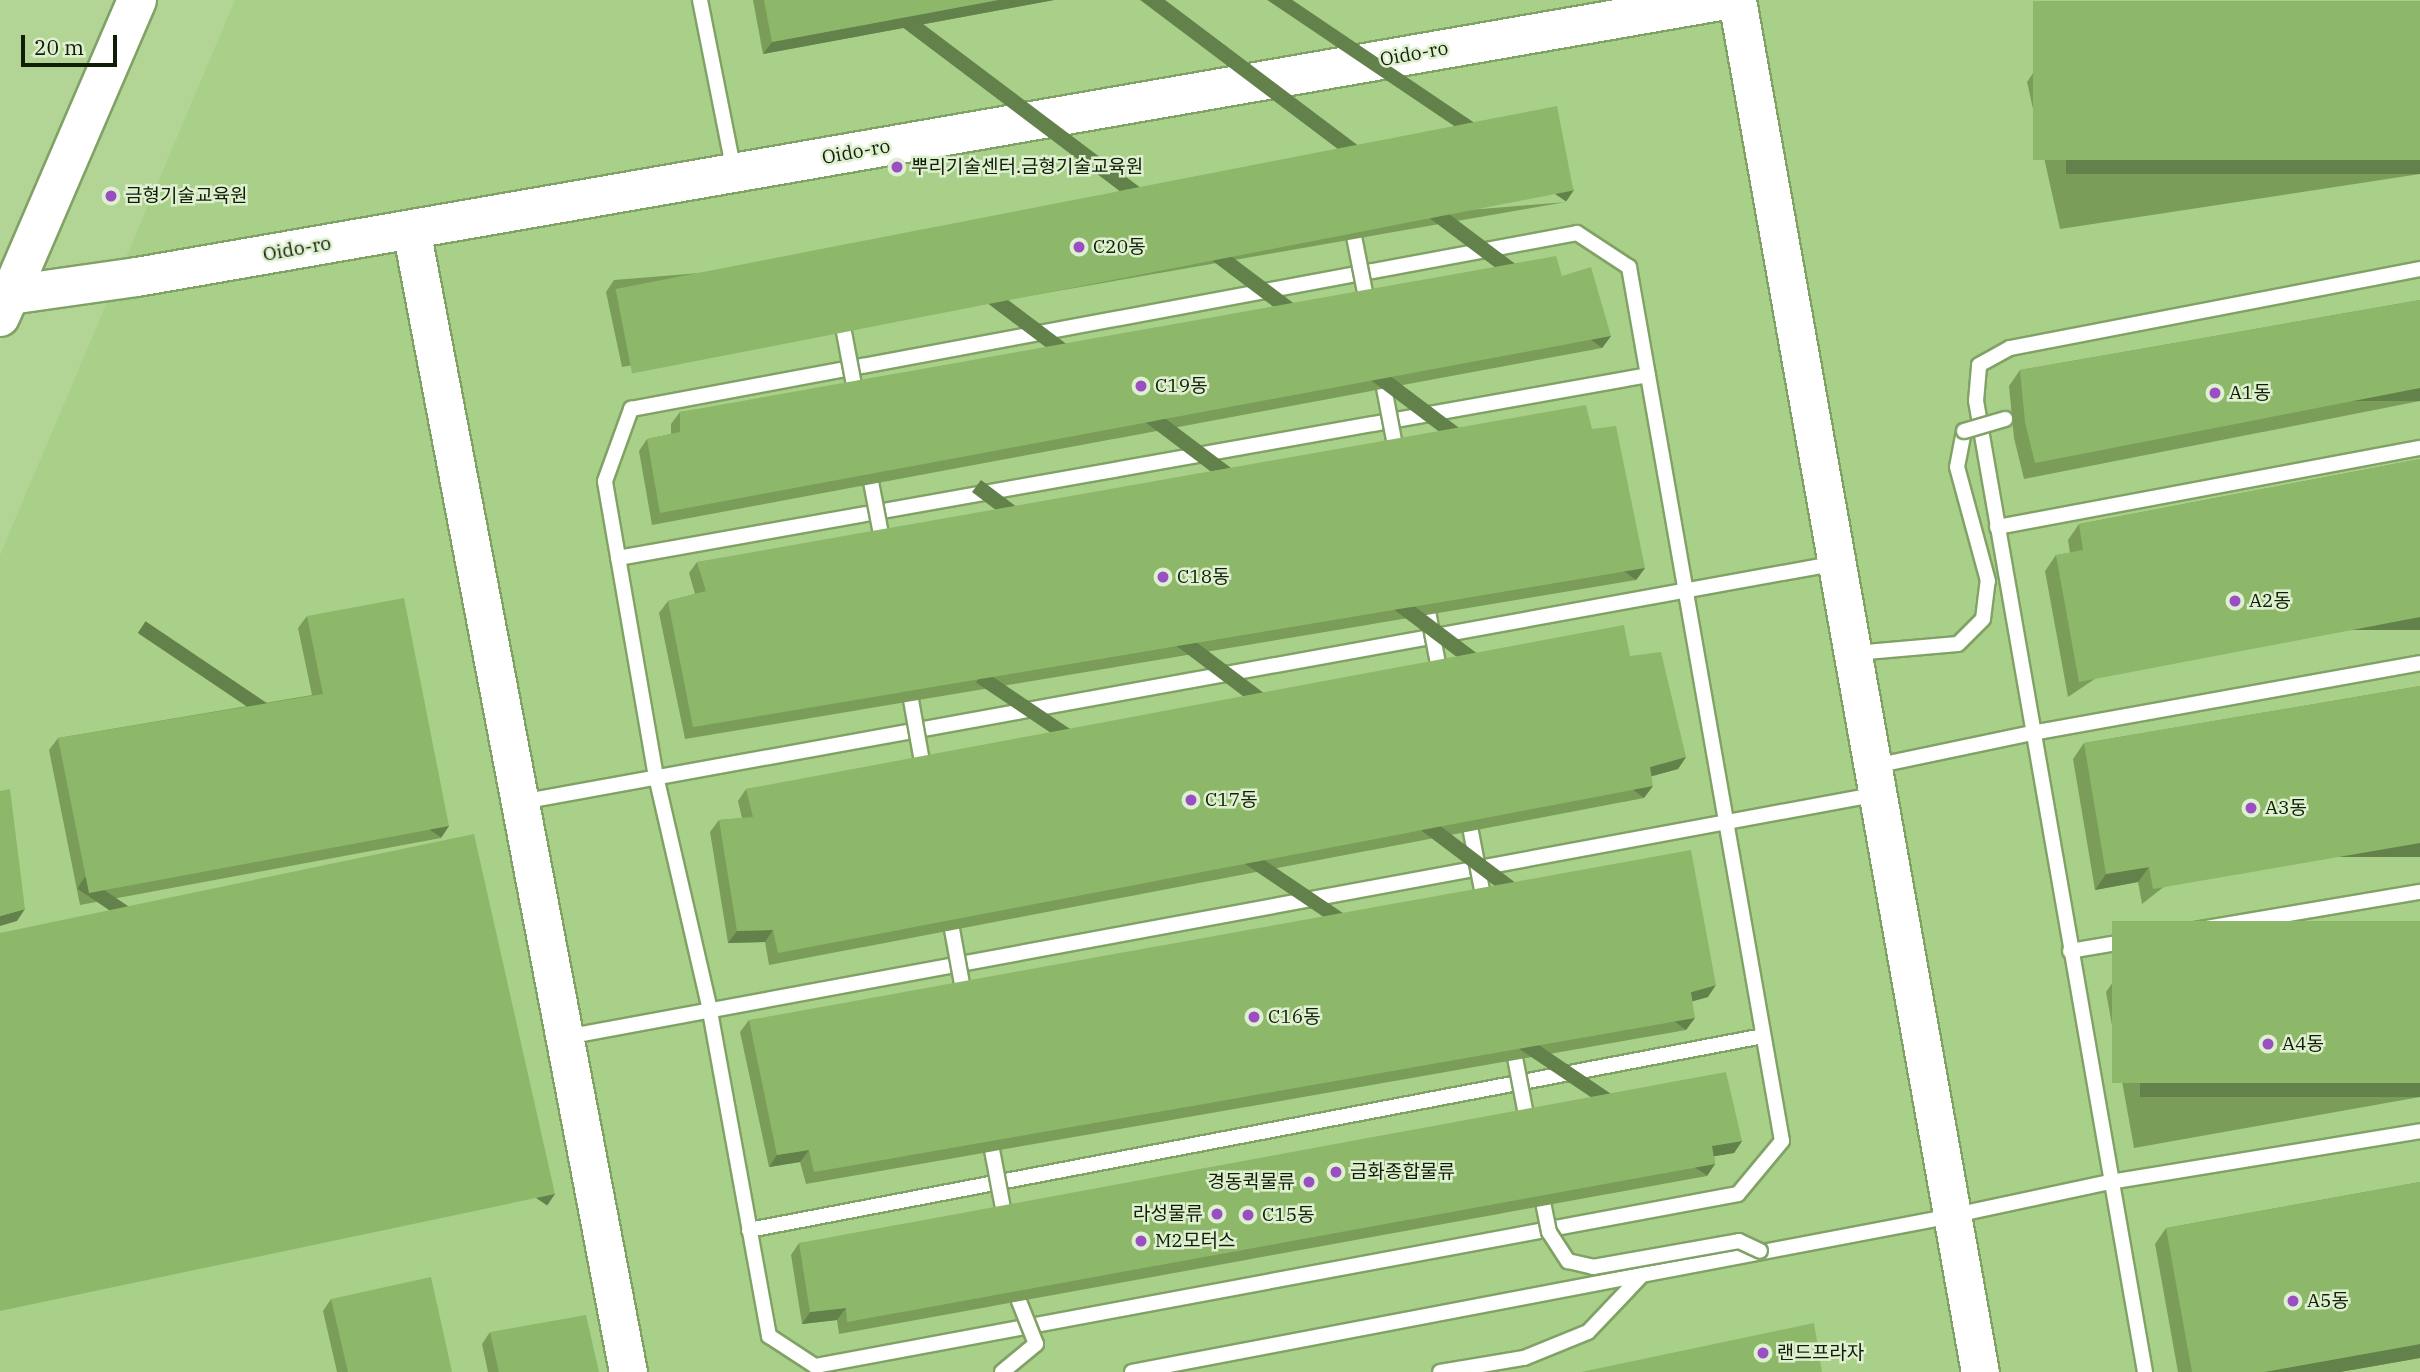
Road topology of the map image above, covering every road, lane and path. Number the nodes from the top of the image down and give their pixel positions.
1 (137, 0) edge
2 (700, 0) edge
3 (1725, 0) edge
4 (1737, 0) edge
5 (734, 173) junction
6 (1342, 212) edge
7 (411, 229) junction
8 (2420, 269) edge
9 (848, 298) edge
10 (5, 306) edge
11 (1372, 328) edge
12 (1377, 355) edge
13 (1648, 375) junction
14 (859, 414) edge
15 (2012, 418) dead end
16 (2420, 448) edge
17 (867, 455) edge
18 (1399, 465) edge
19 (1997, 527) junction
20 (618, 558) junction
21 (1838, 563) junction
22 (886, 564) edge
23 (1420, 575) edge
24 (1685, 591) junction
25 (1855, 653) junction
26 (2420, 663) edge
27 (906, 673) edge
28 (1445, 698) edge
29 (2032, 733) junction
30 (656, 777) junction
31 (1877, 780) junction
32 (926, 783) edge
33 (520, 802) junction
34 (1466, 807) edge
35 (1724, 821) junction
36 (946, 892) edge
37 (2420, 892) edge
38 (1488, 917) edge
39 (2070, 951) junction
40 (710, 1010) junction
41 (968, 1014) edge
42 (1509, 1026) edge
43 (1763, 1036) junction
44 (565, 1037) junction
45 (987, 1124) edge
46 (2420, 1132) edge
47 (1531, 1136) edge
48 (1539, 1177) edge
49 (2110, 1182) junction
50 (1951, 1216) junction
51 (749, 1230) junction
52 (1007, 1233) edge
53 (1760, 1251) junction
54 (1012, 1260) edge
55 (1644, 1272) junction
56 (628, 1372) edge
57 (1002, 1372) edge
58 (1132, 1372) edge
59 (1440, 1372) edge
60 (1980, 1372) edge
61 (2145, 1372) edge

1 - 10 main road
2 - 5 lane
3 - 5 main road, Oido-ro
4 - 21 street
5 - 7 main road, Oido-ro
6 - 11 lane, bridge
7 - 10 main road, Oido-ro
7 - 33 street
8 - 19 lane
9 - 14 lane, bridge
12 - 18 lane, bridge
13 - 20 lane
13 - 20 lane
13 - 24 lane
15 - 25 lane, bridge
16 - 19 lane
17 - 22 lane, bridge
19 - 29 lane
20 - 30 lane
21 - 24 lane
21 - 25 street
23 - 28 lane, bridge
24 - 30 lane
24 - 35 lane
25 - 31 street
26 - 29 lane
27 - 32 lane, bridge
29 - 31 lane
29 - 39 lane
30 - 33 lane
30 - 40 lane
31 - 35 lane
31 - 50 street
33 - 44 street
34 - 38 lane, bridge
35 - 40 lane
35 - 43 lane
36 - 41 lane, bridge
37 - 39 lane
39 - 49 lane
40 - 44 lane
40 - 51 lane
42 - 47 lane, bridge
43 - 51 lane
43 - 51 lane
44 - 56 street
45 - 52 lane, bridge
46 - 49 lane
48 - 53 lane, bridge
49 - 50 lane
49 - 61 lane
50 - 53 lane
50 - 60 street
53 - 55 lane
54 - 57 lane, bridge
55 - 58 lane
55 - 59 lane

